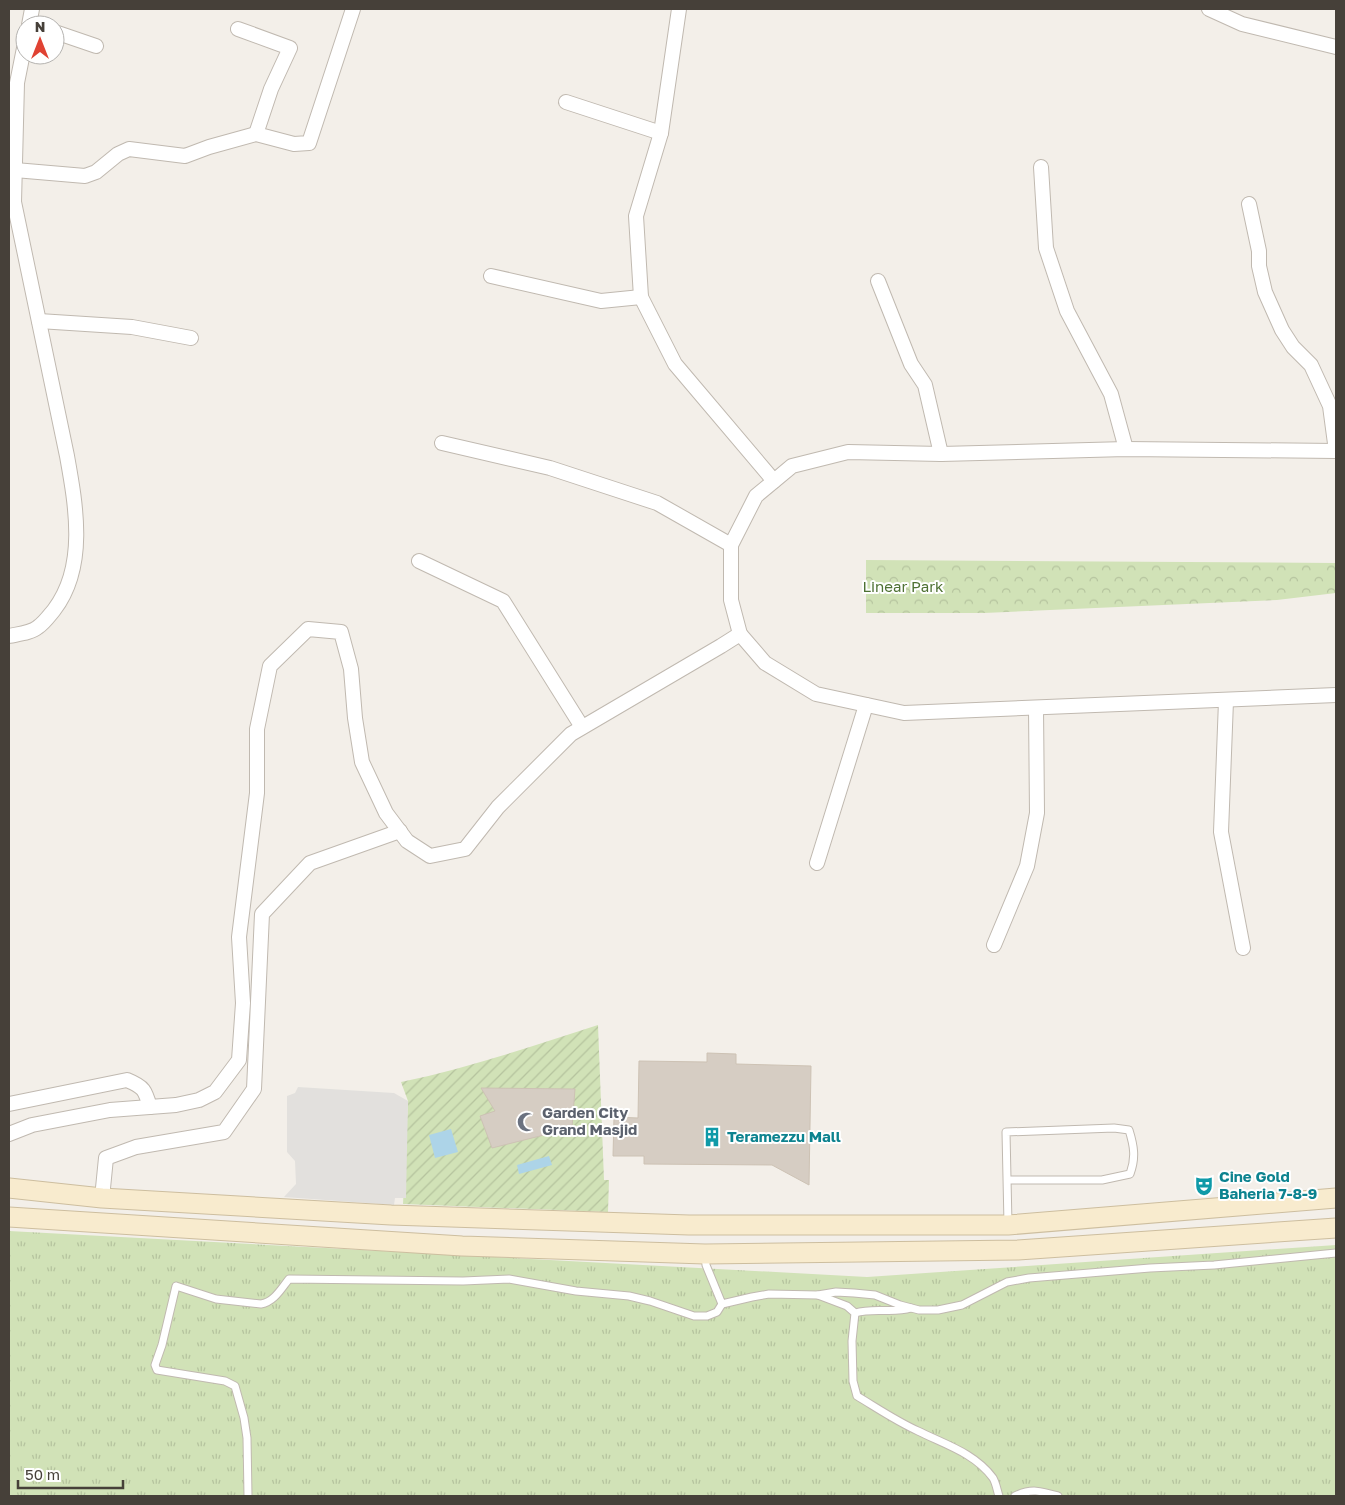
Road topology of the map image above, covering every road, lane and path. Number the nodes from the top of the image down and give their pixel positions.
1 (353, 9) edge
2 (679, 9) edge
3 (1209, 9) edge
4 (238, 30) dead end
5 (65, 35) edge
6 (96, 46) dead end
7 (1336, 47) edge
8 (21, 65) edge
9 (566, 102) dead end
10 (661, 132) junction
11 (256, 134) junction
12 (1041, 167) dead end
13 (15, 170) junction
14 (1248, 204) dead end
15 (491, 276) dead end
16 (878, 281) dead end
17 (641, 297) junction
18 (39, 321) junction
19 (191, 338) dead end
20 (442, 443) dead end
21 (1126, 449) junction
22 (1336, 451) edge
23 (941, 454) junction
24 (774, 481) junction
25 (731, 545) junction
26 (419, 561) dead end
27 (740, 634) junction
28 (9, 636) edge
29 (1336, 695) edge
30 (1226, 701) junction
31 (866, 705) junction
32 (1036, 708) junction
33 (582, 727) junction
34 (400, 831) junction
35 (817, 863) dead end
36 (994, 945) dead end
37 (1243, 948) dead end
38 (9, 1104) edge
39 (150, 1107) junction
40 (9, 1134) edge
41 (1008, 1180) junction
42 (9, 1188) edge
43 (102, 1198) junction
44 (1336, 1198) edge
45 (1116, 1216) junction
46 (9, 1217) edge
47 (1008, 1225) junction
48 (1336, 1228) edge
49 (1120, 1243) junction
50 (704, 1254) junction
51 (1336, 1254) edge
52 (818, 1295) junction
53 (722, 1304) junction
54 (912, 1308) junction
55 (855, 1314) junction
56 (248, 1496) edge
57 (999, 1496) edge
58 (1015, 1496) edge
59 (1058, 1496) edge

1 - 11 street
2 - 10 street
3 - 7 street
4 - 11 street
5 - 6 street
8 - 13 street
9 - 10 street
10 - 17 street
11 - 13 street
12 - 21 street
13 - 18 street
14 - 22 street
15 - 17 street
16 - 23 street
17 - 24 street
18 - 19 street
18 - 28 street
20 - 25 street
21 - 22 street
21 - 23 street
23 - 24 street
24 - 25 street
25 - 27 street
26 - 33 street
27 - 31 street
27 - 33 street
29 - 30 street
30 - 32 street
30 - 37 street
31 - 32 street
31 - 35 street
32 - 36 street
33 - 34 street
34 - 39 street
34 - 43 street
38 - 39 street
39 - 40 street
41 - 41 lane
41 - 47 lane
42 - 43 street
43 - 47 street
44 - 45 street
45 - 47 street
45 - 49 street
46 - 50 street
48 - 49 street
49 - 50 street
50 - 53 lane
51 - 54 lane
52 - 53 lane
52 - 54 lane
52 - 55 lane
53 - 56 lane
54 - 55 lane
55 - 57 lane
58 - 59 lane

